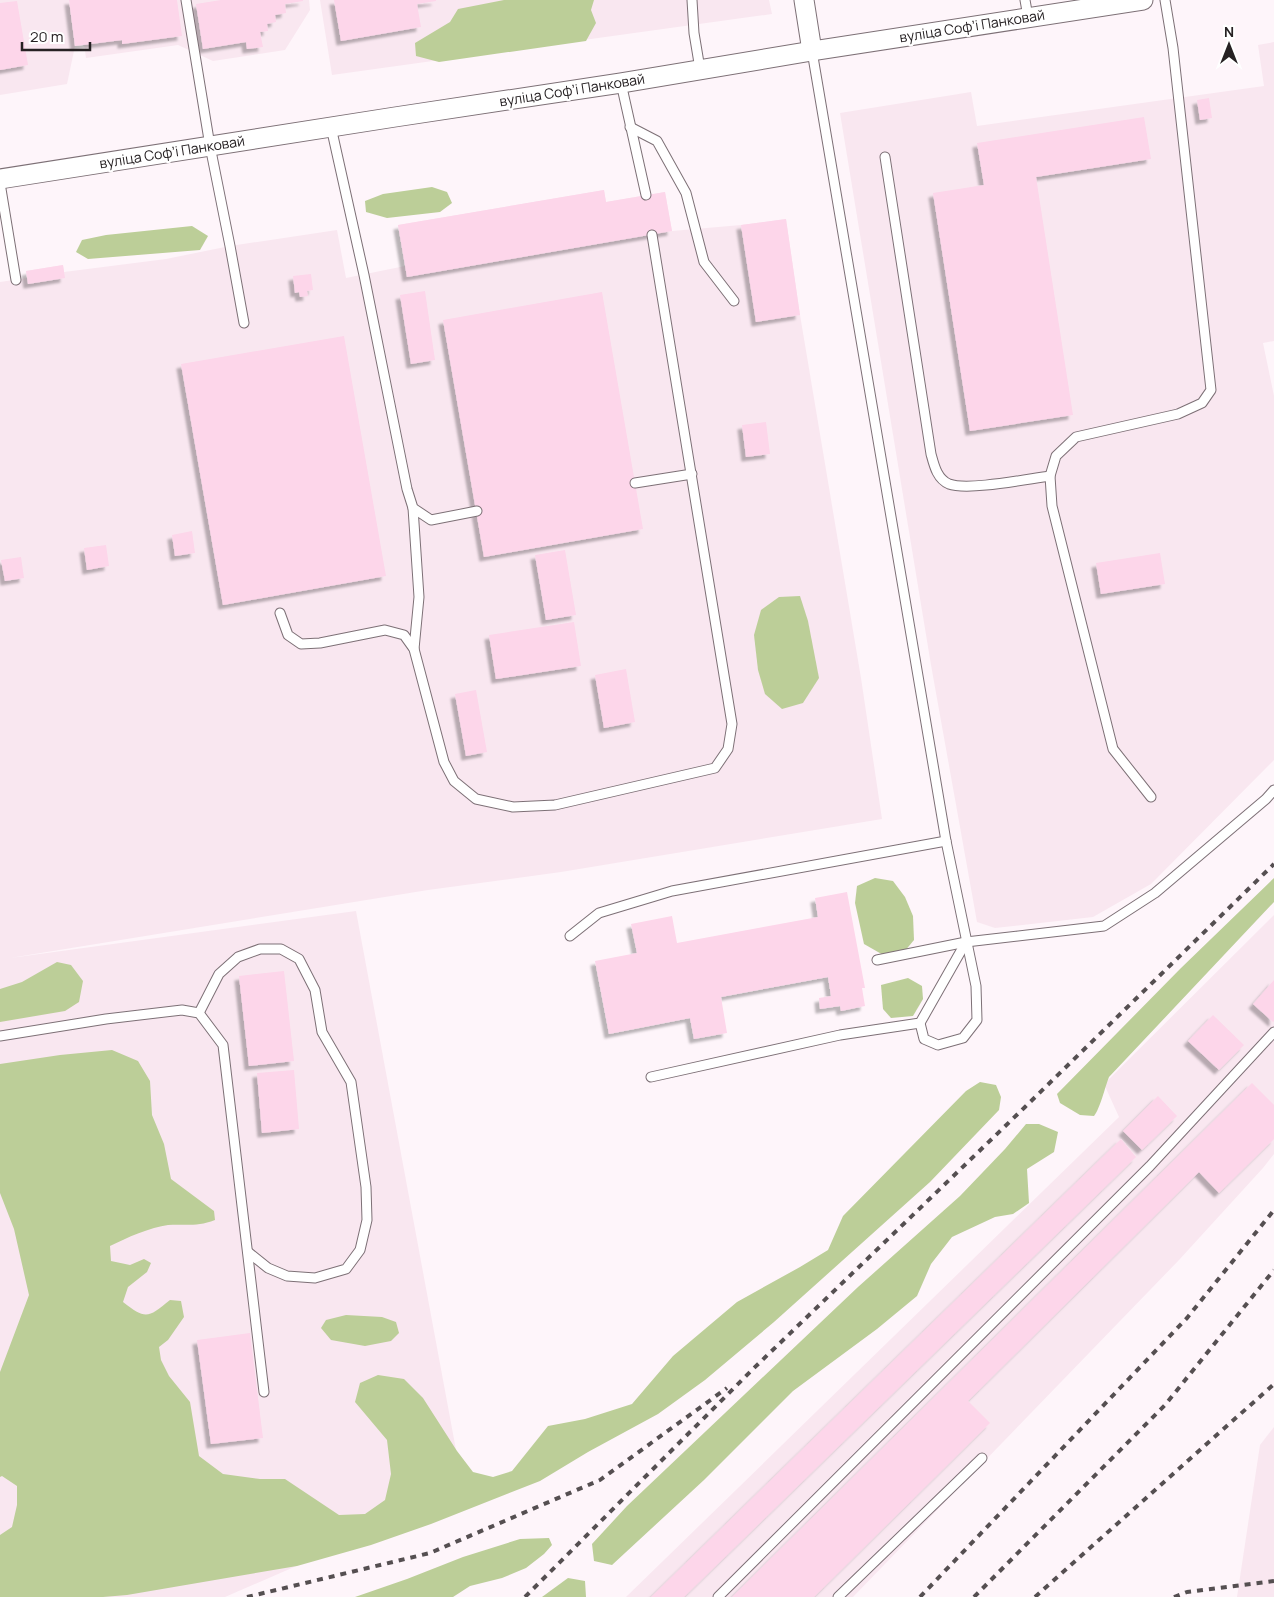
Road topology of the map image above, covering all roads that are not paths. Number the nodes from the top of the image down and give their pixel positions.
1 (186, 0) edge
2 (692, 0) edge
3 (804, 0) edge
4 (1144, 0) edge
5 (1166, 0) edge
6 (1026, 8) edge
7 (812, 51) junction
8 (700, 69) junction
9 (621, 83) junction
10 (331, 127) junction
11 (630, 127) junction
12 (210, 146) junction
13 (885, 157) dead end
14 (0, 179) edge
15 (0, 183) edge
16 (646, 195) dead end
17 (652, 235) dead end
18 (16, 280) dead end
19 (734, 301) dead end
20 (244, 323) dead end
21 (692, 474) junction
22 (1050, 476) junction
23 (635, 483) dead end
24 (413, 508) junction
25 (477, 511) dead end
26 (280, 613) dead end
27 (414, 649) junction
28 (1274, 790) edge
29 (1151, 797) dead end
30 (946, 841) junction
31 (570, 936) dead end
32 (966, 942) junction
33 (876, 960) dead end
34 (199, 1013) junction
35 (920, 1023) junction
36 (1274, 1032) edge
37 (0, 1036) edge
38 (651, 1078) dead end
39 (248, 1252) junction
40 (264, 1392) dead end
41 (982, 1458) dead end
42 (718, 1597) edge
43 (838, 1597) edge

1 - 12 lane
2 - 8 lane
3 - 7 street
4 - 6 street, вуліца Софʼі Панковай
5 - 22 lane
6 - 7 street, вуліца Софʼі Панковай
7 - 8 street, вуліца Софʼі Панковай
7 - 30 lane
8 - 9 street, вуліца Софʼі Панковай
9 - 10 street, вуліца Софʼі Панковай
9 - 11 lane
10 - 12 street, вуліца Софʼі Панковай
10 - 24 lane
11 - 16 lane
11 - 19 lane
12 - 14 street, вуліца Софʼі Панковай
12 - 20 lane
13 - 22 lane
15 - 18 lane
17 - 21 lane
21 - 23 lane
21 - 27 lane
22 - 29 lane
24 - 25 lane
24 - 27 lane
26 - 27 lane
28 - 32 lane
30 - 31 lane
30 - 32 lane
32 - 33 lane
32 - 35 lane
32 - 35 lane
34 - 37 lane
34 - 39 lane
34 - 39 lane
35 - 38 lane
36 - 42 lane
39 - 40 lane
41 - 43 lane

